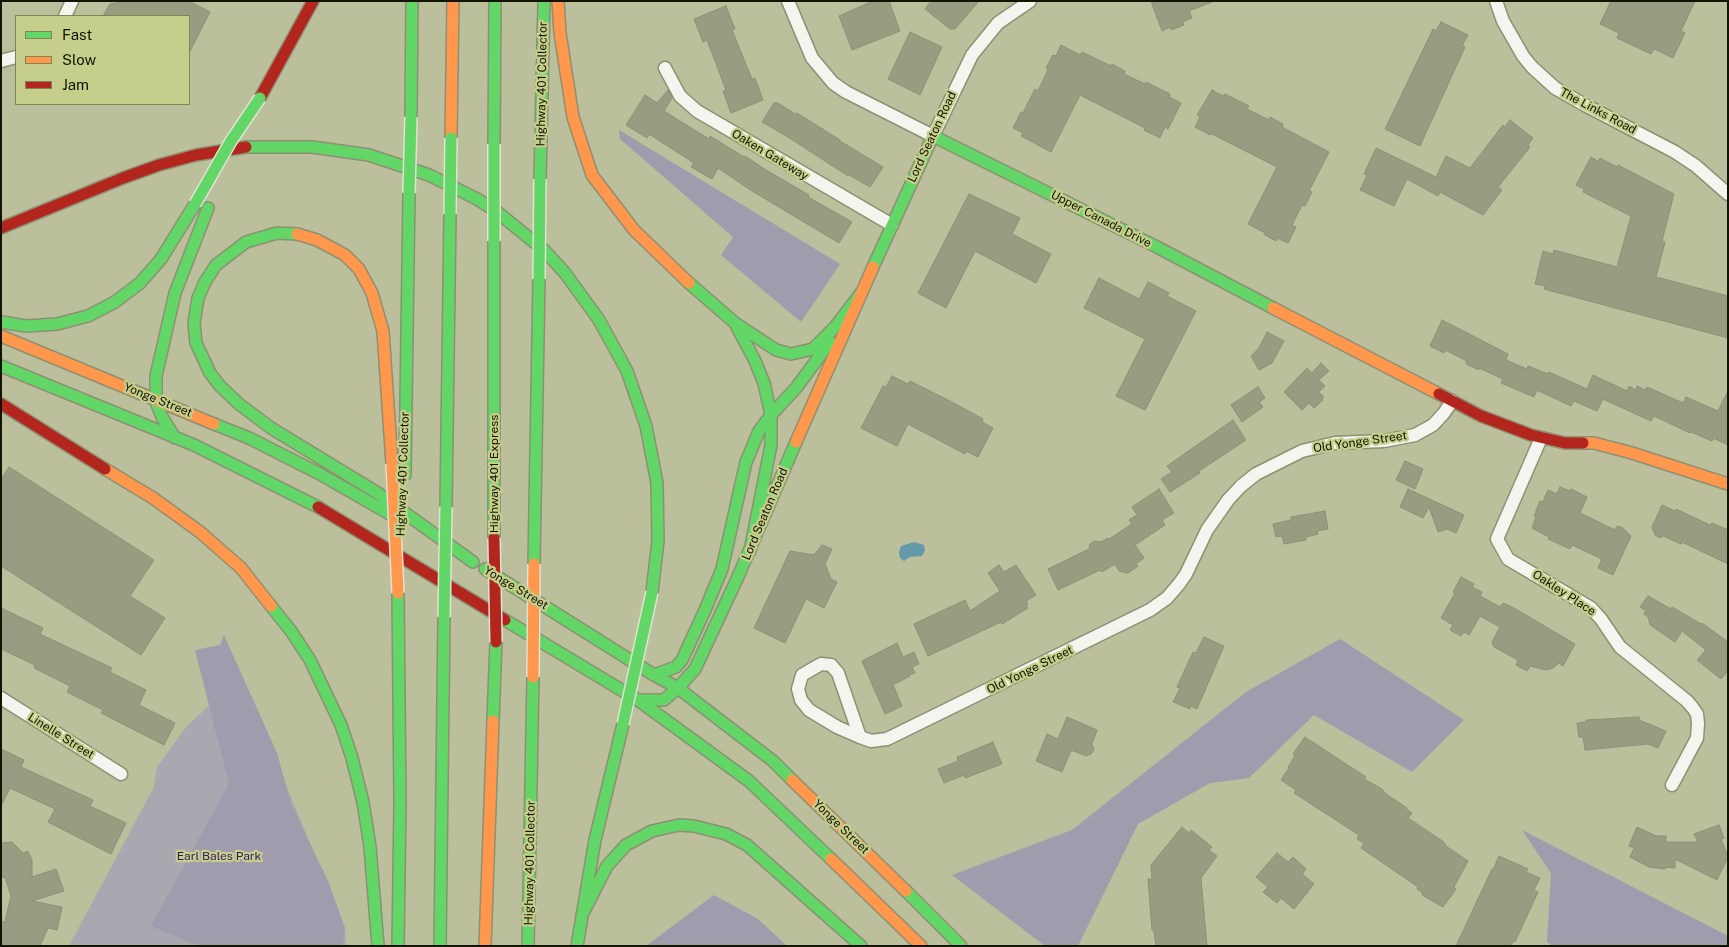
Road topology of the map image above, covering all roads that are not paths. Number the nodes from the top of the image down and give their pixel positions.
1 (72, 1) edge
2 (313, 1) edge
3 (412, 1) edge
4 (453, 1) edge
5 (495, 1) edge
6 (544, 1) edge
7 (558, 1) edge
8 (788, 1) edge
9 (1496, 1) edge
10 (1028, 2) edge
11 (65, 15) edge
12 (15, 57) edge
13 (1, 61) edge
14 (665, 68) dead end
15 (260, 98) junction
16 (933, 136) junction
17 (219, 184) dead end
18 (1727, 191) edge
19 (210, 204) dead end
20 (892, 225) junction
21 (1, 228) edge
22 (861, 293) junction
23 (1, 322) edge
24 (735, 323) junction
25 (1, 336) edge
26 (1, 366) edge
27 (156, 399) junction
28 (1452, 401) junction
29 (1, 404) edge
30 (771, 415) junction
31 (176, 438) junction
32 (1541, 438) junction
33 (1728, 484) edge
34 (750, 551) junction
35 (472, 562) junction
36 (398, 593) junction
37 (654, 675) junction
38 (678, 688) junction
39 (1, 698) edge
40 (638, 700) junction
41 (860, 737) junction
42 (121, 774) dead end
43 (1672, 785) dead end
44 (582, 914) junction
45 (377, 943) edge
46 (398, 943) edge
47 (440, 946) edge
48 (485, 946) edge
49 (528, 946) edge
50 (577, 946) edge
51 (861, 946) edge
52 (921, 946) edge
53 (961, 946) edge

1 - 11 street
2 - 15 main road
3 - 36 main road, Highway 401 Collector, bridge
4 - 47 main road, bridge
5 - 48 main road, Highway 401 Express, bridge
6 - 49 main road, Highway 401 Collector, bridge
7 - 24 main road
8 - 16 street, Upper Canada Drive
9 - 18 street, The Links Road
10 - 16 street, Lord Seaton Road
12 - 13 street
14 - 20 street, Oaken Gateway
15 - 17 main road, bridge
15 - 23 main road, bridge
16 - 20 main road, Lord Seaton Road
16 - 28 main road, Upper Canada Drive
19 - 27 main road
20 - 22 main road, Lord Seaton Road
21 - 44 main road, bridge
22 - 24 main road
22 - 30 main road, Lord Seaton Road
22 - 34 main road, Lord Seaton Road
24 - 30 main road
25 - 27 main road, Yonge Street
26 - 31 main road
27 - 31 main road
27 - 35 main road, Yonge Street
28 - 32 main road
28 - 41 street, Old Yonge Street
29 - 45 main road
30 - 34 main road
30 - 37 main road, Lord Seaton Road
31 - 40 main road
32 - 33 main road
32 - 43 street, Oakley Place
34 - 38 main road, Lord Seaton Road
35 - 36 main road, bridge
35 - 37 main road, Yonge Street
36 - 46 main road, Highway 401 Collector
37 - 38 main road, Yonge Street
38 - 40 main road, Lord Seaton Road
38 - 53 main road, Yonge Street
39 - 42 street, Linelle Street
40 - 52 main road
41 - 41 street, Old Yonge Street
44 - 50 main road
44 - 51 main road

